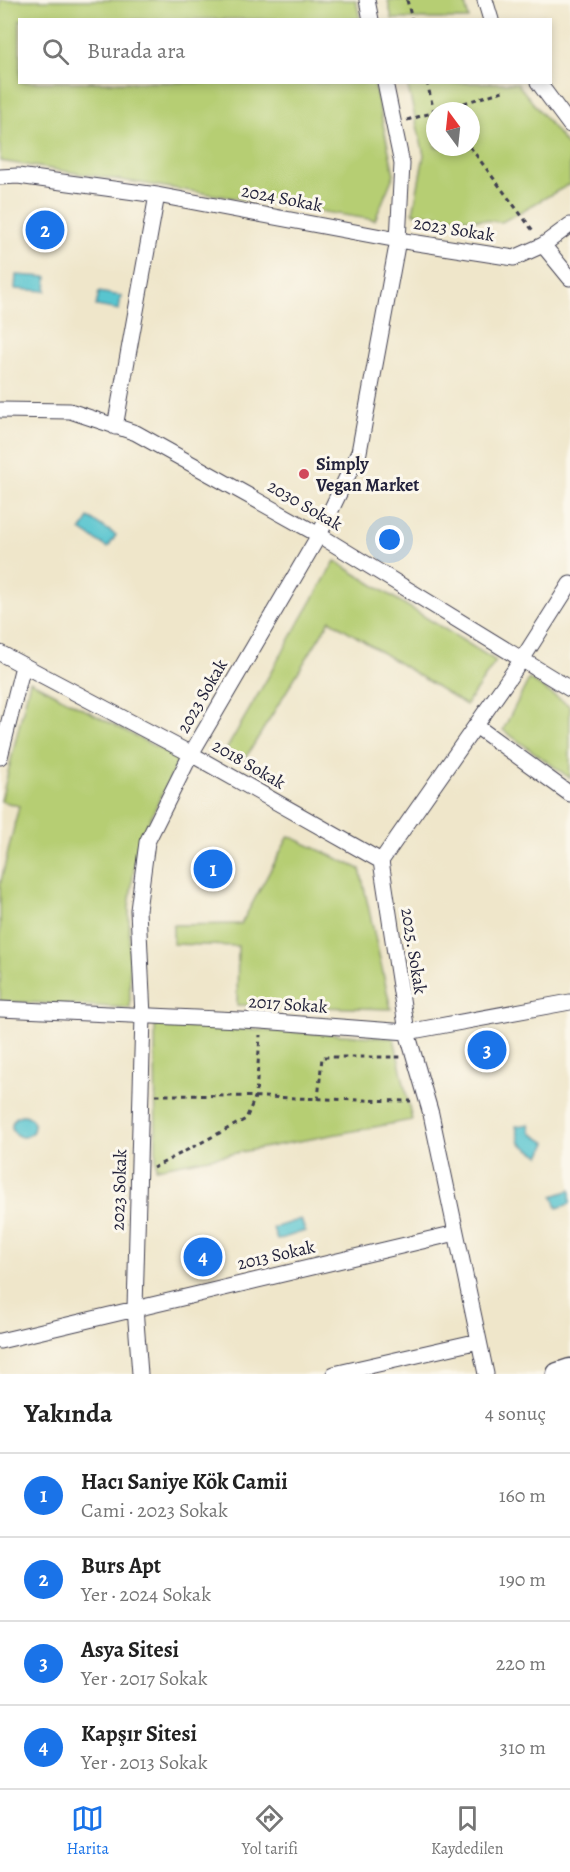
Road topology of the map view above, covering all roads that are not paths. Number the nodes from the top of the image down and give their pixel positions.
1 (367, 0) edge
2 (485, 0) edge
3 (371, 18) edge
4 (490, 18) edge
5 (385, 84) edge
6 (539, 84) edge
7 (570, 125) edge
8 (0, 177) edge
9 (157, 195) junction
10 (570, 225) edge
11 (398, 240) junction
12 (543, 244) junction
13 (570, 278) edge
14 (0, 410) edge
15 (115, 427) junction
16 (318, 535) junction
17 (570, 584) edge
18 (0, 653) edge
19 (523, 658) junction
20 (23, 666) junction
21 (570, 689) edge
22 (476, 726) junction
23 (191, 754) junction
24 (0, 757) edge
25 (570, 794) edge
26 (381, 861) junction
27 (570, 1002) edge
28 (0, 1010) edge
29 (143, 1016) junction
30 (407, 1032) junction
31 (456, 1233) junction
32 (135, 1308) junction
33 (0, 1341) edge
34 (479, 1341) junction
35 (570, 1370) edge
36 (140, 1374) edge
37 (334, 1374) edge
38 (486, 1374) edge
39 (558, 1374) edge

1 - 3 street
2 - 4 street
5 - 11 street
6 - 7 street
8 - 9 street, 2024 Sokak
9 - 11 street, 2024 Sokak
9 - 15 street
10 - 12 street, 2023 Sokak
11 - 12 street, 2023 Sokak
11 - 16 street, 2023 Sokak
12 - 13 street
14 - 15 street, 2030 Sokak
15 - 16 street, 2030 Sokak
16 - 19 street, 2030 Sokak
16 - 23 street, 2023 Sokak
17 - 19 street
18 - 20 street, 2018 Sokak
19 - 21 street, 2030 Sokak
19 - 22 street
20 - 23 street, 2018 Sokak
20 - 24 street
22 - 25 street
22 - 26 street
23 - 26 street, 2018 Sokak
23 - 29 street, 2023 Sokak
26 - 30 street, 2025. Sokak
27 - 30 street, 2017 Sokak
28 - 29 street, 2017 Sokak
29 - 30 street, 2017 Sokak
29 - 32 street, 2023 Sokak
30 - 31 street, 2025. Sokak
31 - 32 street, 2013 Sokak
31 - 34 street, 2025. Sokak
32 - 33 street, 2013 Sokak
32 - 36 street, 2023 Sokak
34 - 37 street
34 - 38 street, 2025. Sokak
35 - 39 main road

